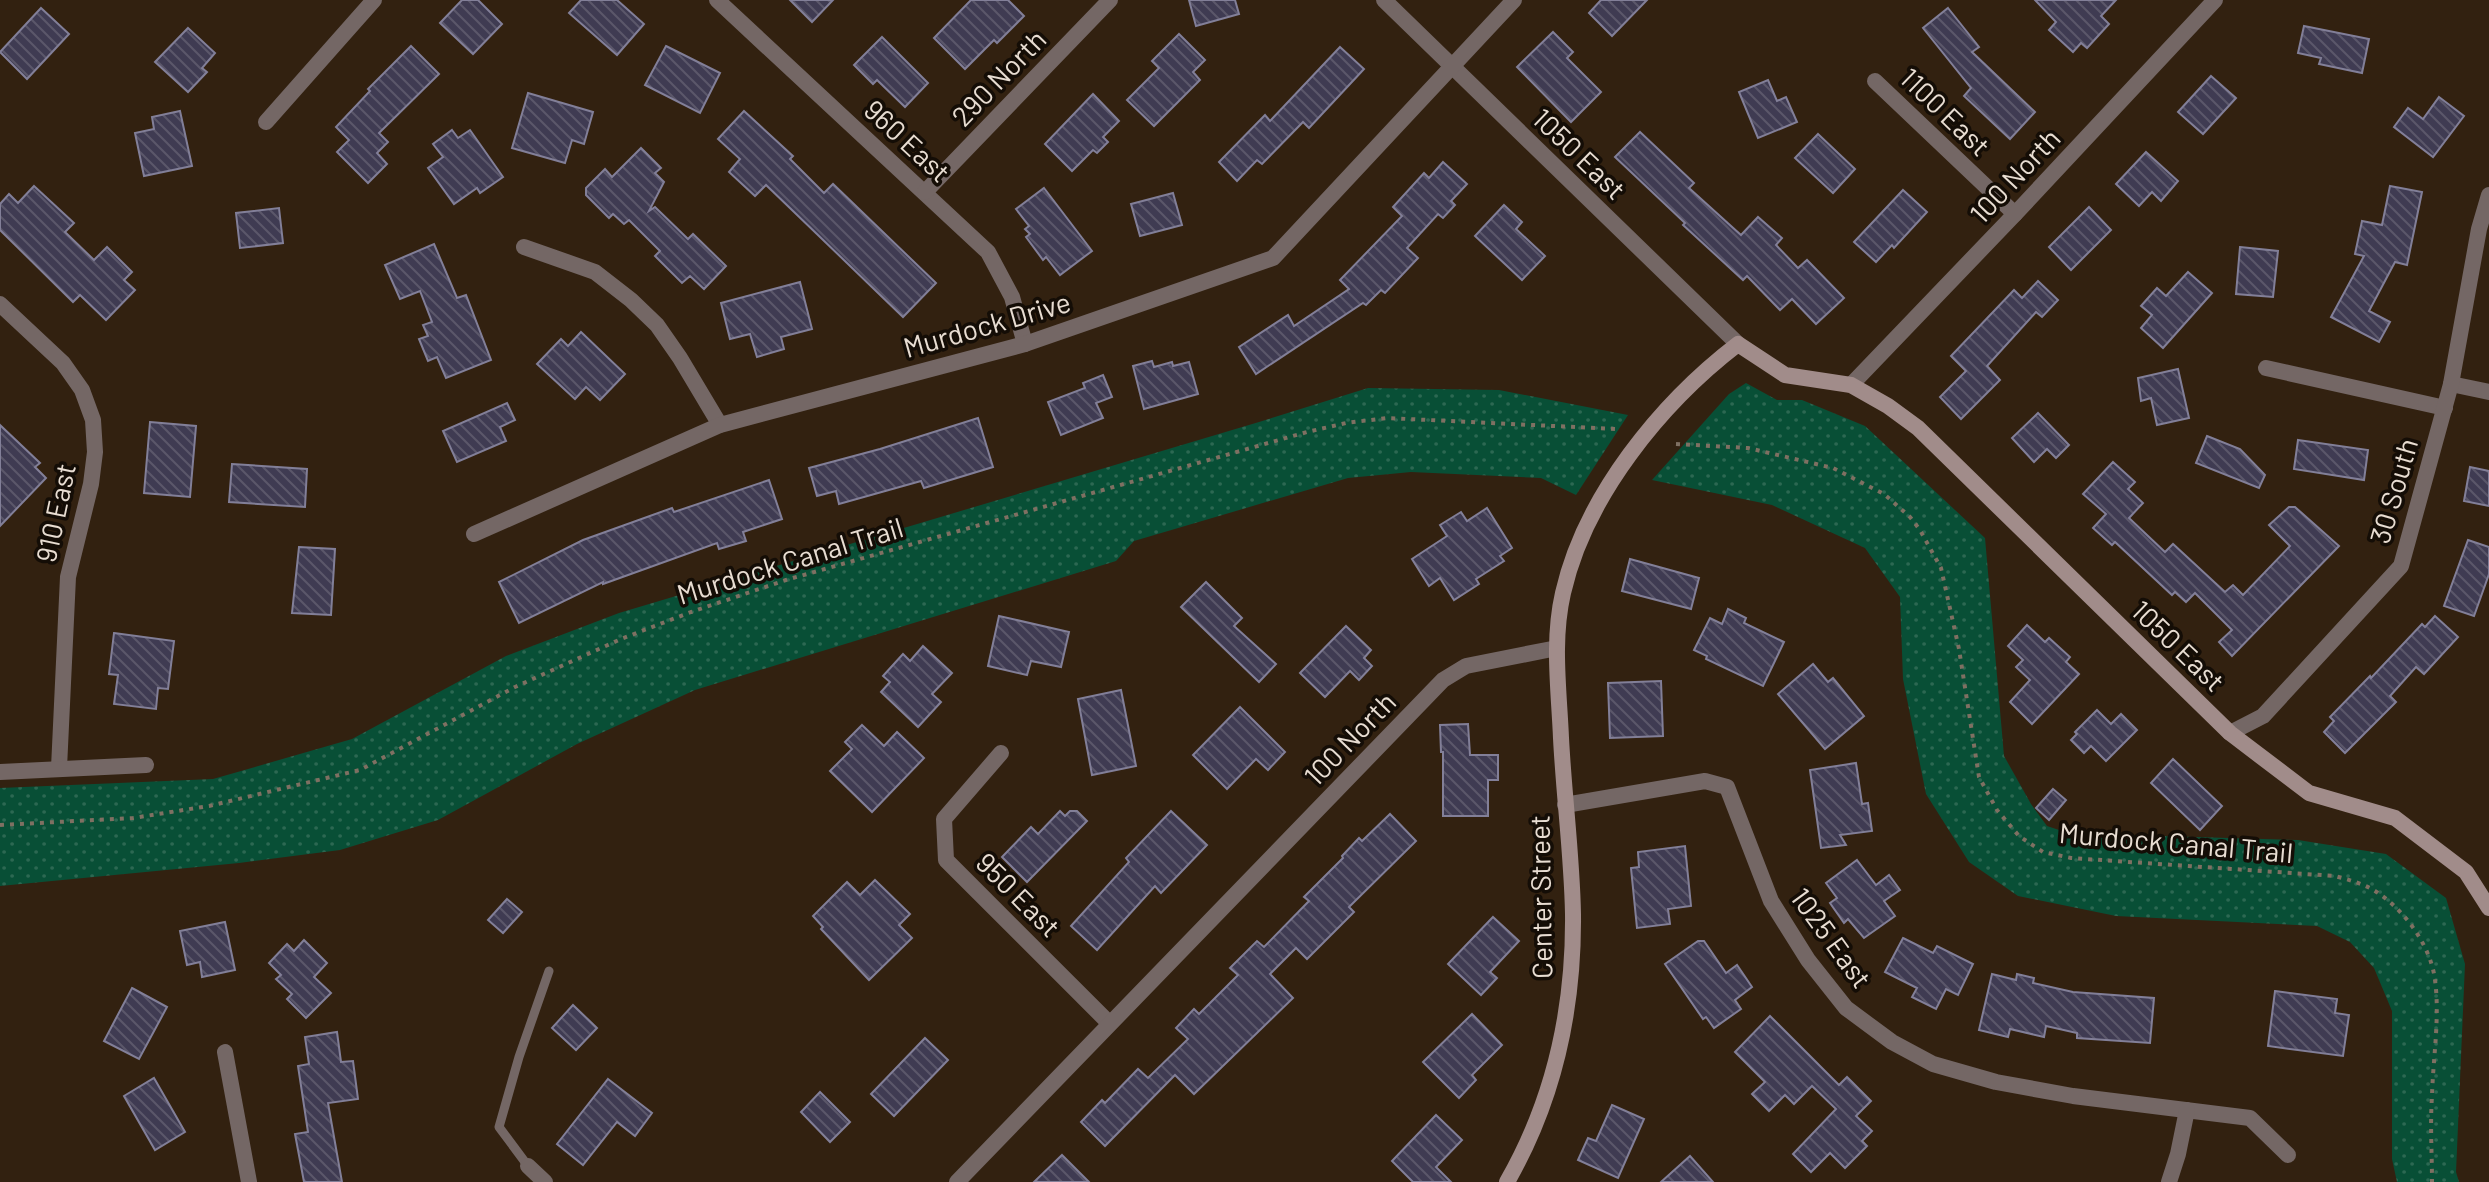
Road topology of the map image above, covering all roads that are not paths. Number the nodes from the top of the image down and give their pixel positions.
1 (374, 0) edge
2 (717, 0) edge
3 (1110, 0) edge
4 (1384, 0) edge
5 (1514, 0) edge
6 (2206, 3) edge
7 (1450, 66) junction
8 (1875, 81) dead end
9 (266, 122) dead end
10 (925, 192) junction
11 (2489, 195) edge
12 (2015, 214) junction
13 (524, 247) dead end
14 (0, 304) edge
15 (1025, 344) junction
16 (1738, 344) junction
17 (2266, 368) dead end
18 (2451, 384) junction
19 (1851, 385) junction
20 (2489, 392) edge
21 (2445, 408) junction
22 (720, 425) junction
23 (474, 534) dead end
24 (1557, 648) junction
25 (2230, 733) junction
26 (1001, 753) dead end
27 (146, 765) dead end
28 (59, 768) junction
29 (0, 772) edge
30 (1565, 805) junction
31 (2489, 908) edge
32 (549, 971) dead end
33 (1109, 1023) junction
34 (225, 1052) dead end
35 (2187, 1110) junction
36 (2288, 1155) dead end
37 (528, 1166) joint
38 (1511, 1181) edge
39 (249, 1182) edge
40 (545, 1182) edge
41 (957, 1182) edge
42 (2169, 1182) edge

1 - 9 street
2 - 10 street, 960 East
3 - 10 street, 290 North
4 - 7 street, 1050 East
5 - 7 street, Murdock Drive
6 - 12 street, 100 North
7 - 15 street, Murdock Drive
7 - 16 street, 1050 East
8 - 12 street, 1100 East
10 - 15 street, 960 East
11 - 18 street, 30 South
12 - 19 street, 100 North
13 - 22 street
14 - 28 street, 910 East
15 - 22 street, Murdock Drive
16 - 19 street
16 - 24 street
17 - 21 street
18 - 20 street
18 - 21 street, 30 South
19 - 25 street, 1050 East
21 - 25 street, 30 South
22 - 23 street, Murdock Drive
24 - 30 street, Center Street
24 - 33 street, 100 North
25 - 31 street, 1050 East
26 - 33 street, 950 East
27 - 28 street
28 - 29 street
30 - 35 street, 1025 East
30 - 38 street, Center Street
32 - 37 lane
33 - 41 street, 100 North
34 - 39 street
35 - 36 street, 1025 East
35 - 42 street
37 - 40 street

